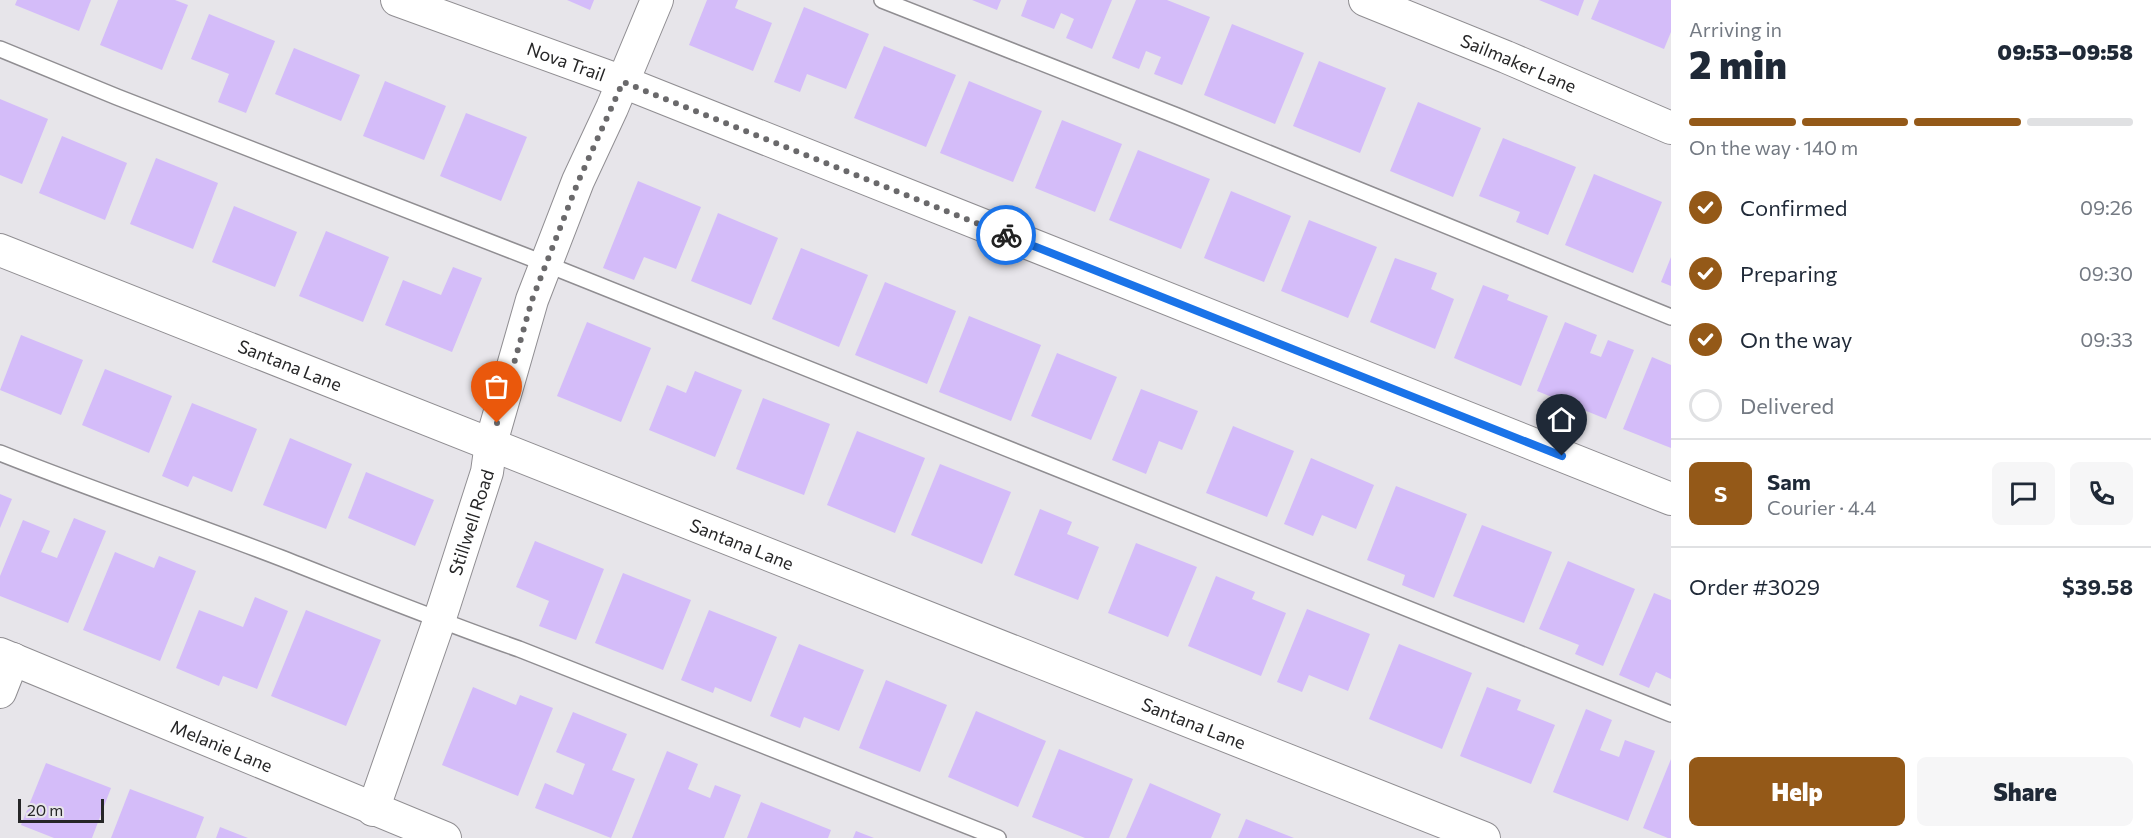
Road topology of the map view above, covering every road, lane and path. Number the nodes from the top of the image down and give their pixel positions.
1 (397, 0) edge
2 (657, 0) edge
3 (882, 0) edge
4 (1365, 0) edge
5 (0, 49) edge
6 (623, 82) junction
7 (1671, 128) edge
8 (0, 250) edge
9 (546, 264) junction
10 (1671, 317) edge
11 (491, 443) junction
12 (0, 453) edge
13 (1671, 499) edge
14 (439, 621) junction
15 (7, 656) edge
16 (0, 692) edge
17 (1671, 714) edge
18 (373, 810) junction
19 (445, 838) edge
20 (998, 838) edge
21 (1484, 838) edge

1 - 6 street, Nova Trail
2 - 6 street, Stillwell Road
3 - 10 lane
4 - 7 street, Sailmaker Lane
5 - 9 lane
6 - 9 street, Stillwell Road
6 - 13 street, Nova Trail
8 - 11 street, Santana Lane
9 - 11 street, Stillwell Road
9 - 17 lane
11 - 14 street, Stillwell Road
11 - 21 street, Santana Lane
12 - 14 lane
14 - 18 street, Stillwell Road
14 - 20 lane
15 - 16 street
15 - 18 street, Melanie Lane
18 - 19 street, Melanie Lane

